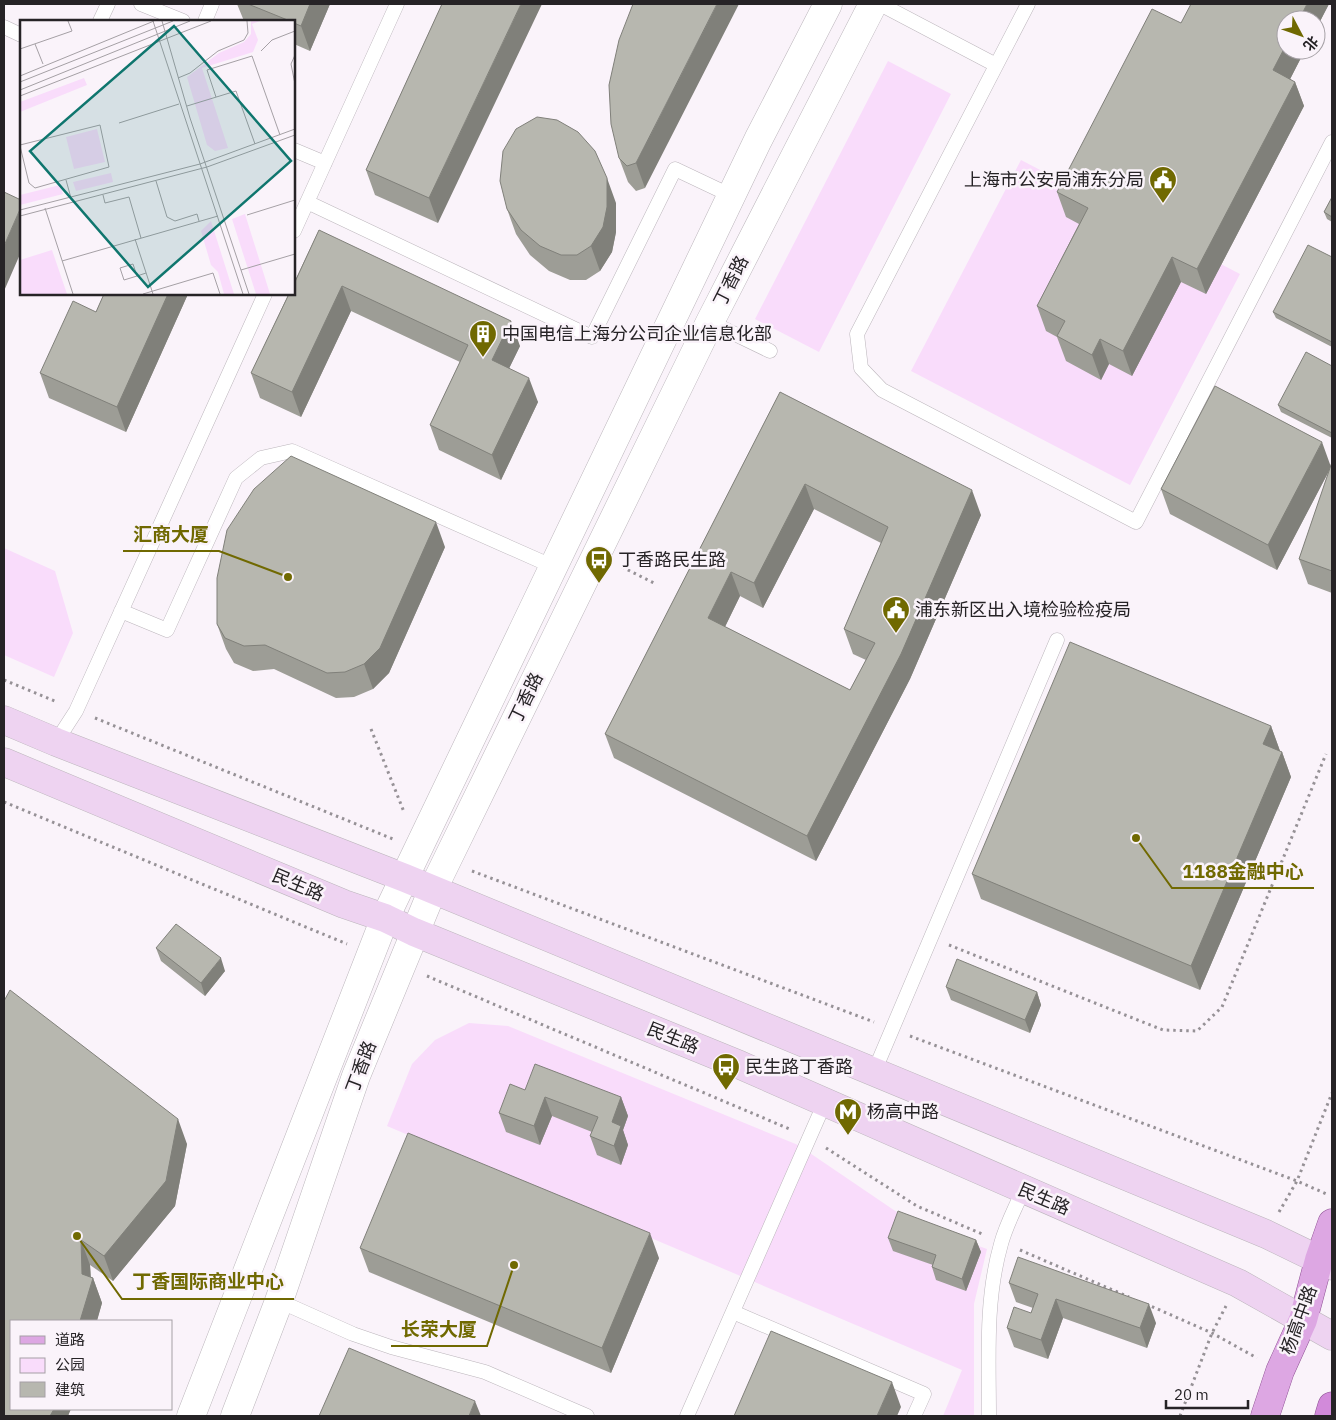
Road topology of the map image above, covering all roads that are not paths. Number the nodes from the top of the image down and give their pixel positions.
1 (108, 4) edge
2 (141, 4) edge
3 (212, 4) edge
4 (397, 4) edge
5 (828, 4) edge
6 (873, 4) edge
7 (880, 4) edge
8 (1028, 4) edge
9 (100, 20) edge
10 (181, 20) edge
11 (205, 20) edge
12 (4, 27) edge
13 (20, 34) edge
14 (996, 65) junction
15 (1332, 142) edge
16 (295, 150) edge
17 (325, 163) junction
18 (732, 196) junction
19 (307, 202) junction
20 (295, 229) edge
21 (265, 295) edge
22 (710, 322) junction
23 (770, 351) dead end
24 (554, 567) junction
25 (121, 611) junction
26 (1057, 640) dead end
27 (4, 720) edge
28 (56, 742) junction
29 (4, 762) edge
30 (406, 878) junction
31 (432, 889) junction
32 (385, 918) junction
33 (414, 932) junction
34 (874, 1072) junction
35 (825, 1102) junction
36 (1023, 1190) junction
37 (1332, 1223) edge
38 (1326, 1263) edge
39 (279, 1302) junction
40 (733, 1312) junction
41 (1302, 1320) junction
42 (1332, 1336) edge
43 (1332, 1406) edge
44 (191, 1416) edge
45 (235, 1416) edge
46 (587, 1416) edge
47 (687, 1416) edge
48 (914, 1416) edge
49 (989, 1416) edge
50 (1265, 1416) edge
51 (1329, 1416) edge

1 - 9 lane
2 - 10 lane
3 - 11 lane
4 - 17 lane
5 - 18 street, 丁香路
6 - 22 street, 丁香路
7 - 14 lane
8 - 14 lane
12 - 13 lane
14 - 15 lane
16 - 17 lane
17 - 19 lane
18 - 19 lane
18 - 24 street, 丁香路
19 - 20 lane
21 - 25 lane
22 - 23 lane
22 - 31 street, 丁香路
24 - 25 lane
24 - 30 street, 丁香路
25 - 28 lane
26 - 34 lane
27 - 28 main road
28 - 30 main road
29 - 32 main road, 民生路
30 - 31 main road
30 - 32 street, 丁香路
31 - 33 street, 丁香路
31 - 34 main road
32 - 33 main road, 民生路
32 - 44 street, 丁香路
33 - 35 main road, 民生路
33 - 39 street, 丁香路
34 - 38 main road
35 - 36 main road, 民生路
35 - 40 lane
36 - 41 main road, 民生路
36 - 49 lane
37 - 38 main road, 杨高中路
38 - 41 main road, 杨高中路
39 - 45 street, 丁香路
39 - 46 lane
40 - 47 lane
40 - 48 lane
41 - 42 main road, 民生路
41 - 50 main road, 杨高中路
43 - 51 highway

